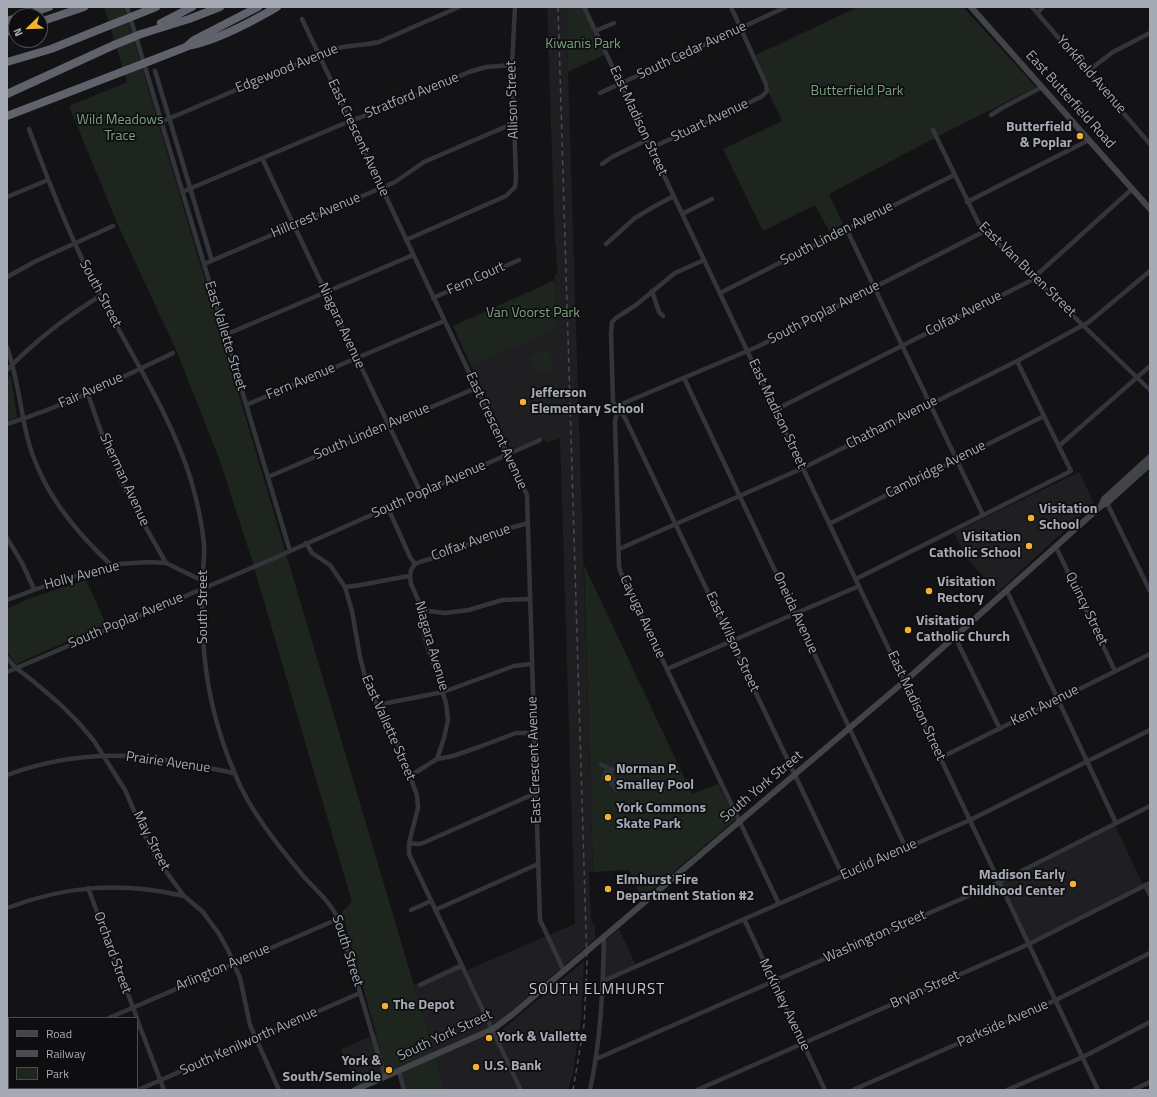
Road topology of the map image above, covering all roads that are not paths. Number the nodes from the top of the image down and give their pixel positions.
1 (84, 7) edge
2 (127, 7) edge
3 (156, 7) edge
4 (192, 7) edge
5 (220, 7) edge
6 (258, 7) edge
7 (277, 7) edge
8 (459, 7) edge
9 (515, 7) edge
10 (584, 7) edge
11 (731, 7) edge
12 (786, 7) edge
13 (971, 7) edge
14 (1032, 7) edge
15 (1043, 7) edge
16 (1037, 13) junction
17 (48, 19) edge
18 (302, 19) dead end
19 (614, 22) dead end
20 (741, 28) junction
21 (595, 31) junction
22 (143, 33) junction
23 (1150, 33) edge
24 (186, 47) junction
25 (318, 54) junction
26 (7, 62) edge
27 (512, 65) junction
28 (155, 71) dead end
29 (1088, 71) junction
30 (620, 84) junction
31 (1042, 87) junction
32 (600, 93) dead end
33 (7, 94) edge
34 (991, 115) dead end
35 (7, 116) edge
36 (169, 118) junction
37 (350, 121) junction
38 (161, 122) junction
39 (514, 123) junction
40 (30, 129) dead end
41 (933, 130) dead end
42 (647, 140) junction
43 (1088, 140) junction
44 (1150, 144) edge
45 (651, 148) junction
46 (262, 158) junction
47 (602, 164) dead end
48 (954, 175) junction
49 (48, 180) junction
50 (381, 188) junction
51 (191, 189) junction
52 (1132, 189) junction
53 (182, 192) junction
54 (674, 196) junction
55 (7, 197) edge
56 (712, 199) dead end
57 (967, 202) junction
58 (1150, 209) edge
59 (682, 214) junction
60 (294, 225) junction
61 (113, 226) dead end
62 (847, 230) junction
63 (985, 231) junction
64 (406, 240) junction
65 (75, 244) junction
66 (606, 244) dead end
67 (413, 254) junction
68 (519, 260) dead end
69 (704, 260) junction
70 (212, 261) junction
71 (204, 264) junction
72 (1150, 271) edge
73 (7, 277) edge
74 (1034, 278) junction
75 (875, 287) junction
76 (325, 292) junction
77 (652, 292) junction
78 (720, 294) junction
79 (100, 296) junction
80 (433, 298) junction
81 (663, 316) dead end
82 (444, 321) junction
83 (1084, 325) junction
84 (225, 335) junction
85 (902, 346) junction
86 (7, 347) edge
87 (747, 351) junction
88 (173, 353) dead end
89 (357, 358) junction
90 (1017, 361) junction
91 (13, 363) junction
92 (1150, 366) edge
93 (141, 368) junction
94 (7, 370) edge
95 (684, 378) junction
96 (1137, 378) junction
97 (476, 388) junction
98 (1150, 390) edge
99 (88, 394) junction
100 (930, 404) junction
101 (246, 405) junction
102 (618, 410) junction
103 (776, 410) junction
104 (1044, 416) junction
105 (23, 419) junction
106 (7, 424) edge
107 (388, 425) junction
108 (540, 440) dead end
109 (1059, 446) junction
110 (508, 455) junction
111 (1150, 457) edge
112 (956, 459) junction
113 (1150, 464) edge
114 (803, 468) junction
115 (268, 477) junction
116 (421, 493) junction
117 (739, 496) junction
118 (1107, 503) junction
119 (1101, 506) junction
120 (388, 508) junction
121 (983, 515) junction
122 (528, 524) junction
123 (675, 524) junction
124 (829, 524) junction
125 (7, 538) edge
126 (306, 543) junction
127 (1056, 547) junction
128 (619, 549) junction
129 (290, 551) junction
130 (166, 563) junction
131 (415, 564) junction
132 (111, 565) junction
133 (410, 576) junction
134 (1150, 578) edge
135 (856, 579) junction
136 (203, 581) junction
137 (1145, 581) junction
138 (859, 586) junction
139 (345, 587) junction
140 (203, 588) junction
141 (34, 589) junction
142 (1007, 591) junction
143 (1150, 591) edge
144 (530, 599) junction
145 (7, 600) edge
146 (421, 610) junction
147 (795, 614) junction
148 (955, 637) junction
149 (732, 641) junction
150 (1150, 654) edge
151 (7, 658) edge
152 (532, 664) junction
153 (16, 668) junction
154 (667, 670) junction
155 (1116, 671) junction
156 (7, 672) edge
157 (904, 682) junction
158 (443, 692) junction
159 (1058, 700) junction
160 (377, 705) junction
161 (849, 728) junction
162 (1000, 729) junction
163 (1150, 730) edge
164 (533, 732) junction
165 (104, 756) junction
166 (940, 758) junction
167 (438, 759) junction
168 (1087, 762) junction
169 (234, 773) junction
170 (7, 775) edge
171 (795, 775) junction
172 (410, 776) junction
173 (536, 793) junction
174 (1150, 806) edge
175 (970, 820) junction
176 (740, 821) junction
177 (1116, 823) junction
178 (409, 843) junction
179 (906, 848) junction
180 (538, 864) junction
181 (843, 876) junction
182 (1000, 882) junction
183 (1148, 884) edge
184 (88, 888) junction
185 (1150, 895) edge
186 (184, 896) junction
187 (431, 901) junction
188 (779, 904) junction
189 (7, 908) edge
190 (411, 910) dead end
191 (435, 910) junction
192 (338, 918) junction
193 (744, 919) junction
194 (604, 936) junction
195 (1029, 944) junction
196 (1150, 953) edge
197 (234, 964) junction
198 (461, 966) junction
199 (564, 971) junction
200 (603, 981) junction
201 (773, 982) junction
202 (420, 985) dead end
203 (360, 993) junction
204 (1056, 1000) junction
205 (133, 1008) junction
206 (111, 1017) edge
207 (137, 1017) edge
208 (138, 1021) edge
209 (1150, 1022) edge
210 (493, 1030) junction
211 (256, 1038) junction
212 (803, 1043) junction
213 (1083, 1057) junction
214 (596, 1059) junction
215 (399, 1071) junction
216 (385, 1077) junction
217 (160, 1080) junction
218 (1150, 1082) edge
219 (138, 1090) edge
220 (164, 1090) edge
221 (280, 1090) edge
222 (355, 1090) edge
223 (404, 1090) edge
224 (521, 1090) edge
225 (590, 1090) edge
226 (697, 1090) edge
227 (825, 1090) edge
228 (853, 1090) edge
229 (1007, 1090) edge
230 (1098, 1090) edge
231 (1133, 1090) edge

1 - 17 highway
2 - 38 street, East Vallette Street
3 - 26 highway, bridge
4 - 22 highway
5 - 22 highway
6 - 24 highway
7 - 24 highway
8 - 25 street, Edgewood Avenue
9 - 27 street, Allison Street
10 - 21 street, East Madison Street
11 - 20 street
12 - 20 street, South Cedar Avenue
13 - 31 main road, East Butterfield Road
14 - 16 street, Yorkfield Avenue
15 - 16 street
16 - 29 street, Yorkfield Avenue
18 - 25 street, East Crescent Avenue
19 - 21 street
20 - 30 street, South Cedar Avenue
20 - 45 street, Stuart Avenue
21 - 30 street, East Madison Street
22 - 33 highway, bridge
23 - 29 street
24 - 35 highway, bridge
25 - 36 street, Edgewood Avenue
25 - 37 street, East Crescent Avenue
27 - 37 street, Stratford Avenue
27 - 39 street, Allison Street
28 - 36 street, East Vallette Street
29 - 44 street, Yorkfield Avenue
30 - 32 street, South Cedar Avenue
30 - 42 street, East Madison Street
31 - 34 street
31 - 43 main road, East Butterfield Road
36 - 38 street, Edgewood Avenue
36 - 51 street, East Vallette Street
37 - 46 street, Stratford Avenue
37 - 50 street, East Crescent Avenue
38 - 53 street, East Vallette Street
39 - 50 street, Hillcrest Avenue
39 - 64 street, Allison Street
40 - 49 street, South Street
41 - 48 street, East Van Buren Street
42 - 45 street, East Madison Street
42 - 47 street
43 - 52 main road, East Butterfield Road
43 - 57 street
45 - 54 street, East Madison Street
46 - 51 street, Stratford Avenue
46 - 60 street, Niagara Avenue
48 - 57 street, East Van Buren Street
48 - 62 street, South Linden Avenue
49 - 55 street
49 - 65 street, South Street
50 - 60 street, Hillcrest Avenue
50 - 64 street, East Crescent Avenue
51 - 53 street, Stratford Avenue
51 - 70 street, East Vallette Street
52 - 58 main road, East Butterfield Road
52 - 74 street, Colfax Avenue
53 - 71 street, East Vallette Street
54 - 59 street, East Madison Street
54 - 66 street
56 - 59 street
57 - 63 street, East Van Buren Street
59 - 69 street, East Madison Street
60 - 70 street, Hillcrest Avenue
60 - 76 street, Niagara Avenue
61 - 65 street
62 - 75 street
62 - 78 street, South Linden Avenue
63 - 74 street, East Van Buren Street
63 - 75 street, South Poplar Avenue
64 - 67 street, East Crescent Avenue
65 - 73 street
65 - 79 street, South Street
67 - 76 street
67 - 80 street, East Crescent Avenue
68 - 80 street, Fern Court
69 - 77 street, Cayuga Avenue
69 - 78 street, East Madison Street
70 - 71 street, Hillcrest Avenue
71 - 84 street, East Vallette Street
72 - 83 street, Chatham Avenue
74 - 83 street, East Van Buren Street
74 - 85 street, Colfax Avenue
75 - 85 street
75 - 87 street, South Poplar Avenue
76 - 84 street
76 - 89 street, Niagara Avenue
77 - 81 street
77 - 102 street, Cayuga Avenue
78 - 87 street, East Madison Street
79 - 91 street
79 - 93 street, South Street
80 - 82 street, East Crescent Avenue
82 - 89 street, Fern Avenue
82 - 97 street, East Crescent Avenue
83 - 90 street, Chatham Avenue
83 - 96 street, East Van Buren Street
84 - 101 street, East Vallette Street
85 - 100 street
85 - 103 street, Colfax Avenue
86 - 91 street
87 - 95 street, South Poplar Avenue
87 - 103 street, East Madison Street
88 - 93 street, Fair Avenue
89 - 101 street, Fern Avenue
89 - 107 street, Niagara Avenue
90 - 100 street, Chatham Avenue
90 - 104 street
91 - 94 street
91 - 105 street
92 - 96 street
93 - 99 street, Fair Avenue
93 - 136 street, South Street
95 - 102 street, South Poplar Avenue
95 - 117 street, Oneida Avenue
96 - 98 street, East Van Buren Street
96 - 109 street
97 - 107 street, South Linden Avenue
97 - 110 street, East Crescent Avenue
99 - 105 street, Fair Avenue
99 - 130 street, Sherman Avenue
100 - 112 street
100 - 114 street, Chatham Avenue
101 - 115 street, East Vallette Street
102 - 123 street, East Wilson Street
102 - 128 street, Cayuga Avenue
103 - 114 street, East Madison Street
104 - 109 street
104 - 112 street, Cambridge Avenue
105 - 106 street, Fair Avenue
105 - 132 street
107 - 115 street, South Linden Avenue
107 - 116 street, Niagara Avenue
108 - 110 street, South Poplar Avenue
109 - 121 street
110 - 116 street, South Poplar Avenue
110 - 122 street, East Crescent Avenue
111 - 119 main road, South York Street
112 - 121 street
112 - 124 street, Cambridge Avenue
113 - 118 main road, South York Street
114 - 117 street, Chatham Avenue
114 - 124 street, East Madison Street
115 - 129 street, East Vallette Street
116 - 120 street, South Poplar Avenue
117 - 123 street, Chatham Avenue
117 - 147 street, Oneida Avenue
118 - 119 main road, South York Street
118 - 137 street
119 - 127 main road, South York Street
120 - 126 street, South Poplar Avenue
120 - 131 street
121 - 135 street
122 - 131 street, Colfax Avenue
122 - 144 street, East Crescent Avenue
123 - 128 street, Chatham Avenue
123 - 149 street, East Wilson Street
124 - 135 street, East Madison Street
125 - 141 street
126 - 129 street, South Poplar Avenue
126 - 139 street, East Vallette Street
127 - 142 main road, South York Street
127 - 155 street, Quincy Street
128 - 154 street, Cayuga Avenue
129 - 140 street, South Poplar Avenue
130 - 132 street, Holly Avenue
130 - 136 street, Holly Avenue
131 - 133 street
132 - 141 street, Holly Avenue
133 - 139 street
133 - 146 street, Niagara Avenue
134 - 137 street
135 - 138 street, East Madison Street
136 - 140 street, South Street
137 - 143 street
138 - 147 street
138 - 157 street, East Madison Street
139 - 160 street, East Vallette Street
140 - 153 street, South Poplar Avenue
140 - 169 street, South Street
141 - 145 street, Holly Avenue
142 - 148 main road, South York Street
142 - 159 street
144 - 146 street
144 - 152 street, East Crescent Avenue
146 - 158 street, Niagara Avenue
147 - 149 street
147 - 161 street, Oneida Avenue
148 - 157 main road, South York Street
148 - 162 street
149 - 154 street
149 - 171 street, East Wilson Street
150 - 155 street, Kent Avenue
151 - 153 street, May Street
152 - 158 street
152 - 164 street, East Crescent Avenue
153 - 156 street, South Poplar Avenue
153 - 165 street, May Street
154 - 176 street, Cayuga Avenue
155 - 159 street, Kent Avenue
157 - 161 main road, South York Street
157 - 166 street, East Madison Street
158 - 160 street
158 - 167 street, Niagara Avenue
159 - 162 street, Kent Avenue
159 - 168 street
160 - 172 street, East Vallette Street
161 - 171 main road, South York Street
161 - 179 street, Oneida Avenue
162 - 166 street, Kent Avenue
163 - 168 street, Euclid Avenue
164 - 167 street
164 - 173 street, East Crescent Avenue
165 - 169 street, Prairie Avenue
165 - 170 street, Prairie Avenue
165 - 186 street, May Street
166 - 175 street, East Madison Street
167 - 172 street
168 - 175 street, Euclid Avenue
168 - 177 street
169 - 192 street, South Street
171 - 176 main road, South York Street
171 - 181 street, East Wilson Street
172 - 178 street, East Vallette Street
173 - 178 street
173 - 180 street, East Crescent Avenue
174 - 177 street, Washington Street
175 - 179 street, Euclid Avenue
175 - 182 street, East Madison Street
176 - 188 street, Cayuga Avenue
176 - 194 main road, South York Street
177 - 182 street, Washington Street
178 - 187 street, East Vallette Street
179 - 181 street, Euclid Avenue
180 - 191 street
180 - 199 street, East Crescent Avenue
181 - 188 street, Euclid Avenue
182 - 195 street, East Madison Street
182 - 201 street, Washington Street
183 - 185 street
183 - 195 street, Bryan Street
184 - 186 street
184 - 189 street
184 - 205 street, Orchard Street
186 - 197 street, May Street
187 - 190 street
187 - 191 street, East Vallette Street
188 - 193 street, Euclid Avenue
191 - 198 street, East Vallette Street
192 - 197 street, Arlington Avenue
192 - 203 street, South Street
193 - 200 street, Euclid Avenue
193 - 201 street, McKinley Avenue
194 - 199 main road, South York Street
194 - 200 street
195 - 204 street, East Madison Street
195 - 212 street, Bryan Street
196 - 204 street, Parkside Avenue
197 - 205 street, Arlington Avenue
197 - 211 street, May Street
198 - 202 street
198 - 210 street, East Vallette Street
199 - 210 main road, South York Street
200 - 214 street
201 - 212 street, McKinley Avenue
201 - 214 street, Washington Street
203 - 211 street, South Kenilworth Avenue
203 - 216 street, South Street
204 - 213 street, East Madison Street
204 - 228 street, Parkside Avenue
205 - 206 street, Arlington Avenue
205 - 207 street, Orchard Street
208 - 217 street, Orchard Street
209 - 213 street
210 - 215 main road, South York Street
210 - 224 street, East Vallette Street
211 - 217 street, South Kenilworth Avenue
211 - 221 street, May Street
212 - 226 street, Bryan Street
212 - 227 street, McKinley Avenue
213 - 229 street
213 - 230 street, East Madison Street
214 - 225 street
215 - 216 main road, South York Street
215 - 223 street
216 - 222 main road, South York Street
217 - 219 street, South Kenilworth Avenue
217 - 220 street, Orchard Street
218 - 231 street

